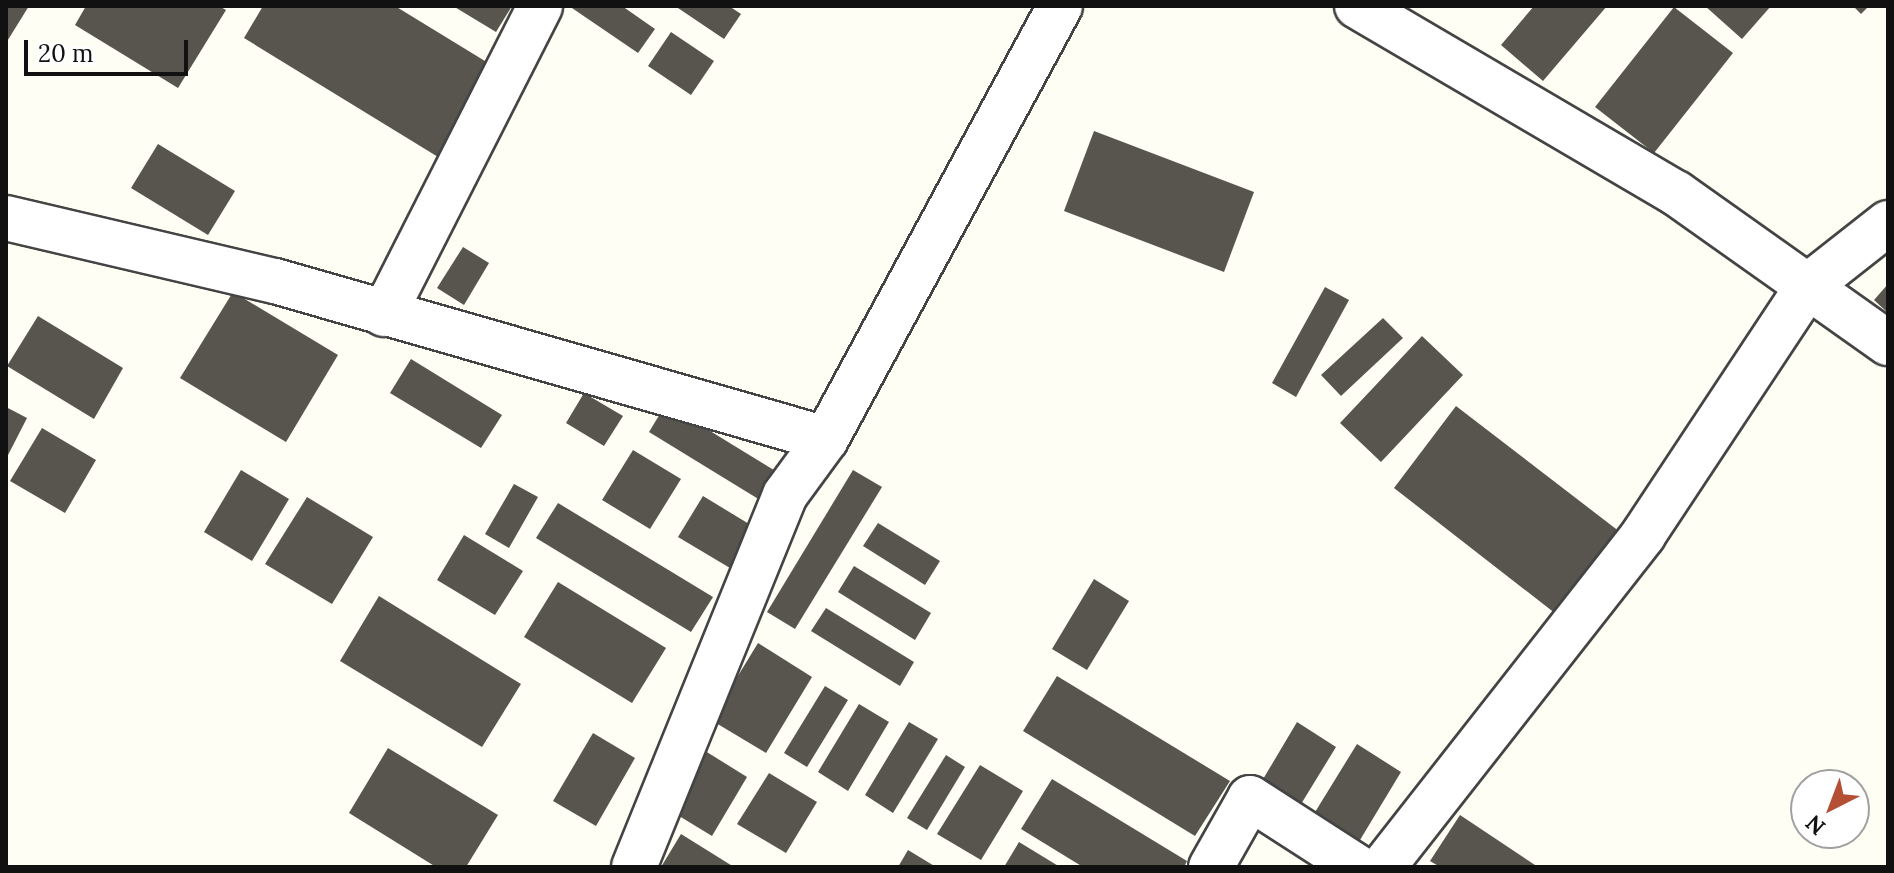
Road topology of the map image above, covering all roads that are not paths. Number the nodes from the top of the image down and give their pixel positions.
1 (540, 6) edge
2 (1060, 6) edge
3 (1357, 6) edge
4 (6, 218) edge
5 (1888, 223) edge
6 (1808, 286) junction
7 (384, 314) junction
8 (1888, 343) edge
9 (826, 439) junction
10 (634, 867) edge
11 (1211, 867) edge
12 (1357, 867) edge
13 (1383, 867) edge

1 - 7 street
2 - 9 street
3 - 6 street
4 - 7 street
5 - 6 street
6 - 8 street
6 - 13 street
7 - 9 street
9 - 10 street
11 - 12 street

